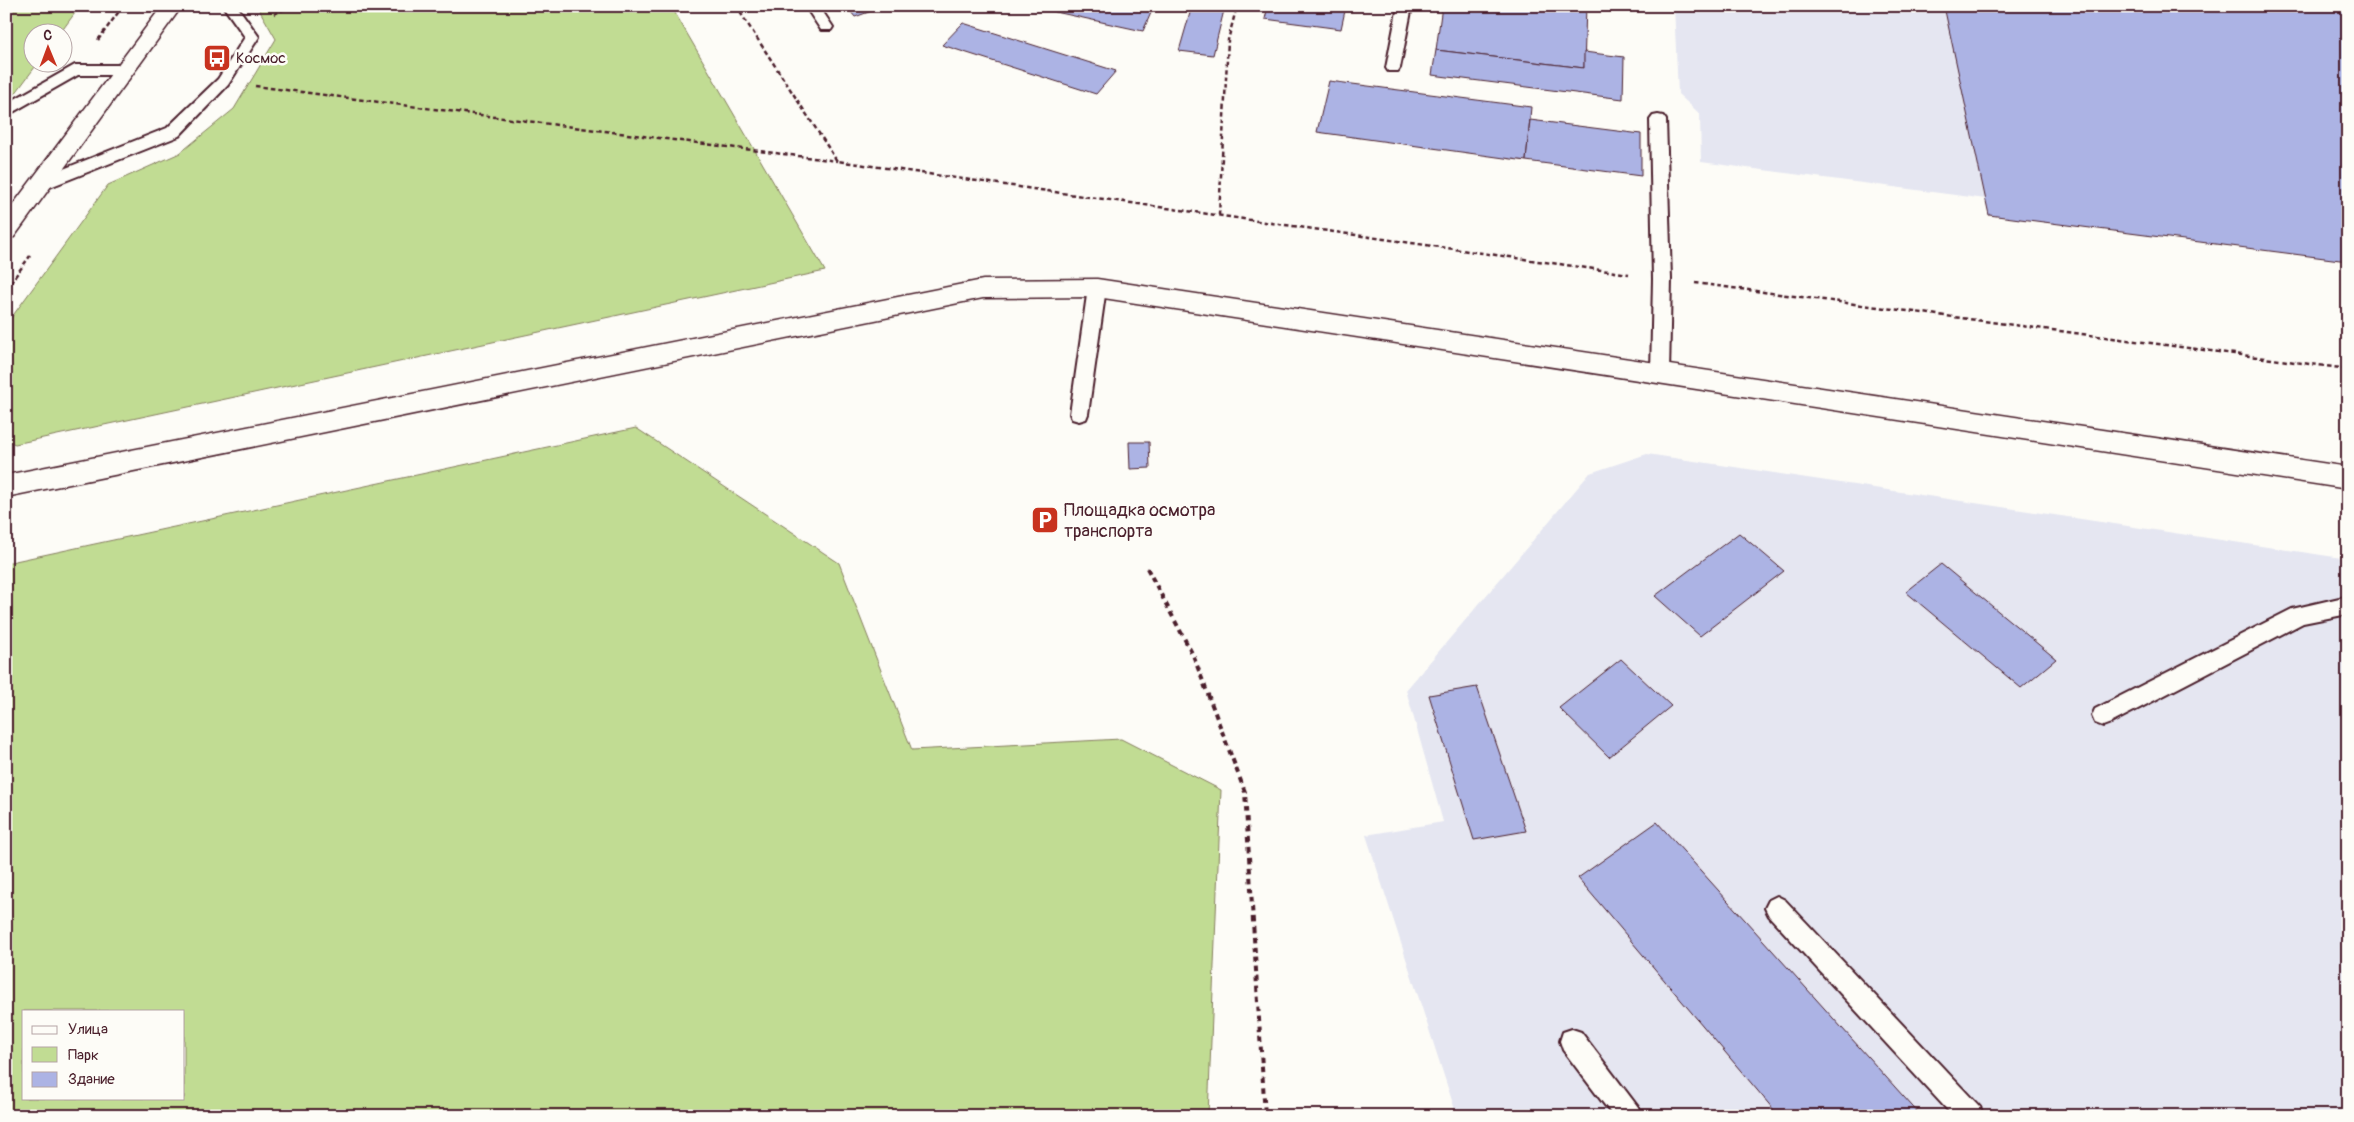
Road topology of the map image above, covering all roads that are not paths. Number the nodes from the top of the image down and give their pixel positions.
1 (172, 6) edge
2 (230, 6) edge
3 (812, 6) edge
4 (1405, 6) edge
5 (826, 27) dead end
6 (1393, 68) dead end
7 (126, 70) junction
8 (6, 111) edge
9 (1658, 120) dead end
10 (39, 185) junction
11 (6, 231) edge
12 (1097, 288) junction
13 (1660, 374) junction
14 (1079, 414) dead end
15 (2348, 478) edge
16 (6, 486) edge
17 (2348, 605) edge
18 (2103, 716) dead end
19 (1777, 908) dead end
20 (1572, 1041) dead end
21 (1629, 1116) edge
22 (1971, 1116) edge

1 - 7 street
2 - 10 lane
3 - 5 lane
4 - 6 lane
7 - 8 lane
7 - 10 street
9 - 13 lane
10 - 11 street
12 - 13 street
12 - 14 lane
12 - 16 street
13 - 15 street
17 - 18 lane
19 - 22 lane
20 - 21 lane

